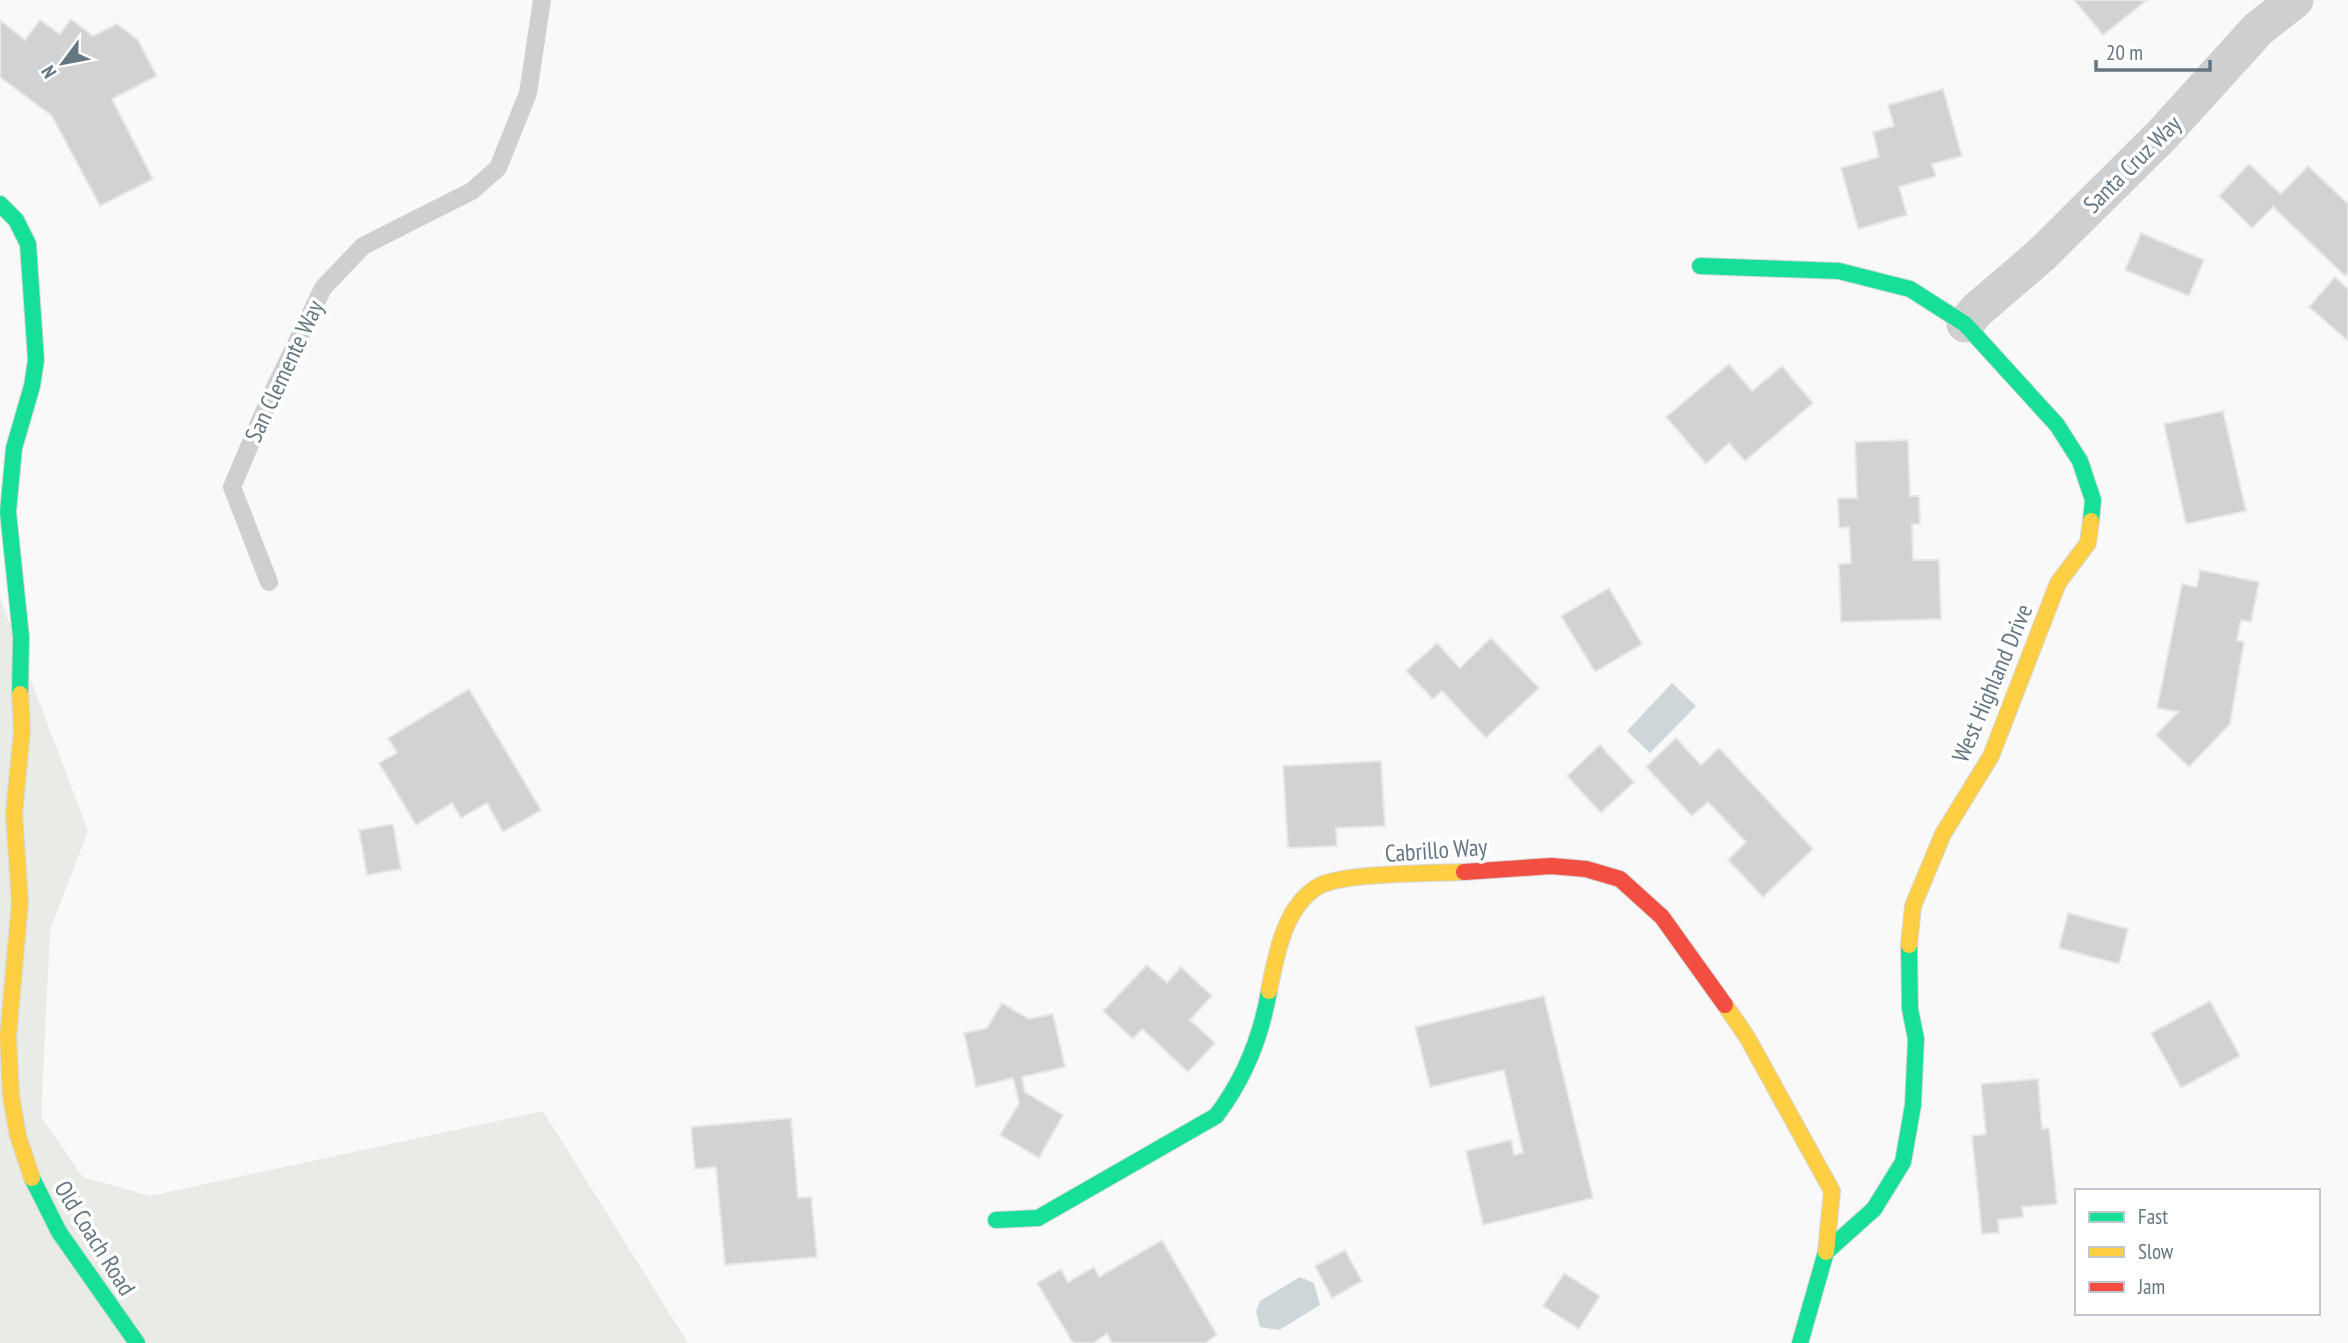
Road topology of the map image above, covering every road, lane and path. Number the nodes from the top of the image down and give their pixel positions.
1 (542, 0) edge
2 (2295, 0) edge
3 (0, 204) edge
4 (1700, 266) dead end
5 (1965, 324) junction
6 (269, 582) dead end
7 (996, 1220) dead end
8 (1826, 1252) junction
9 (137, 1343) edge
10 (1800, 1343) edge

1 - 6 lane, San Clemente Way
2 - 5 street, Santa Cruz Way
3 - 9 street, Old Coach Road
4 - 5 street, West Highland Drive
5 - 8 street, West Highland Drive
7 - 8 street, Cabrillo Way
8 - 10 street

